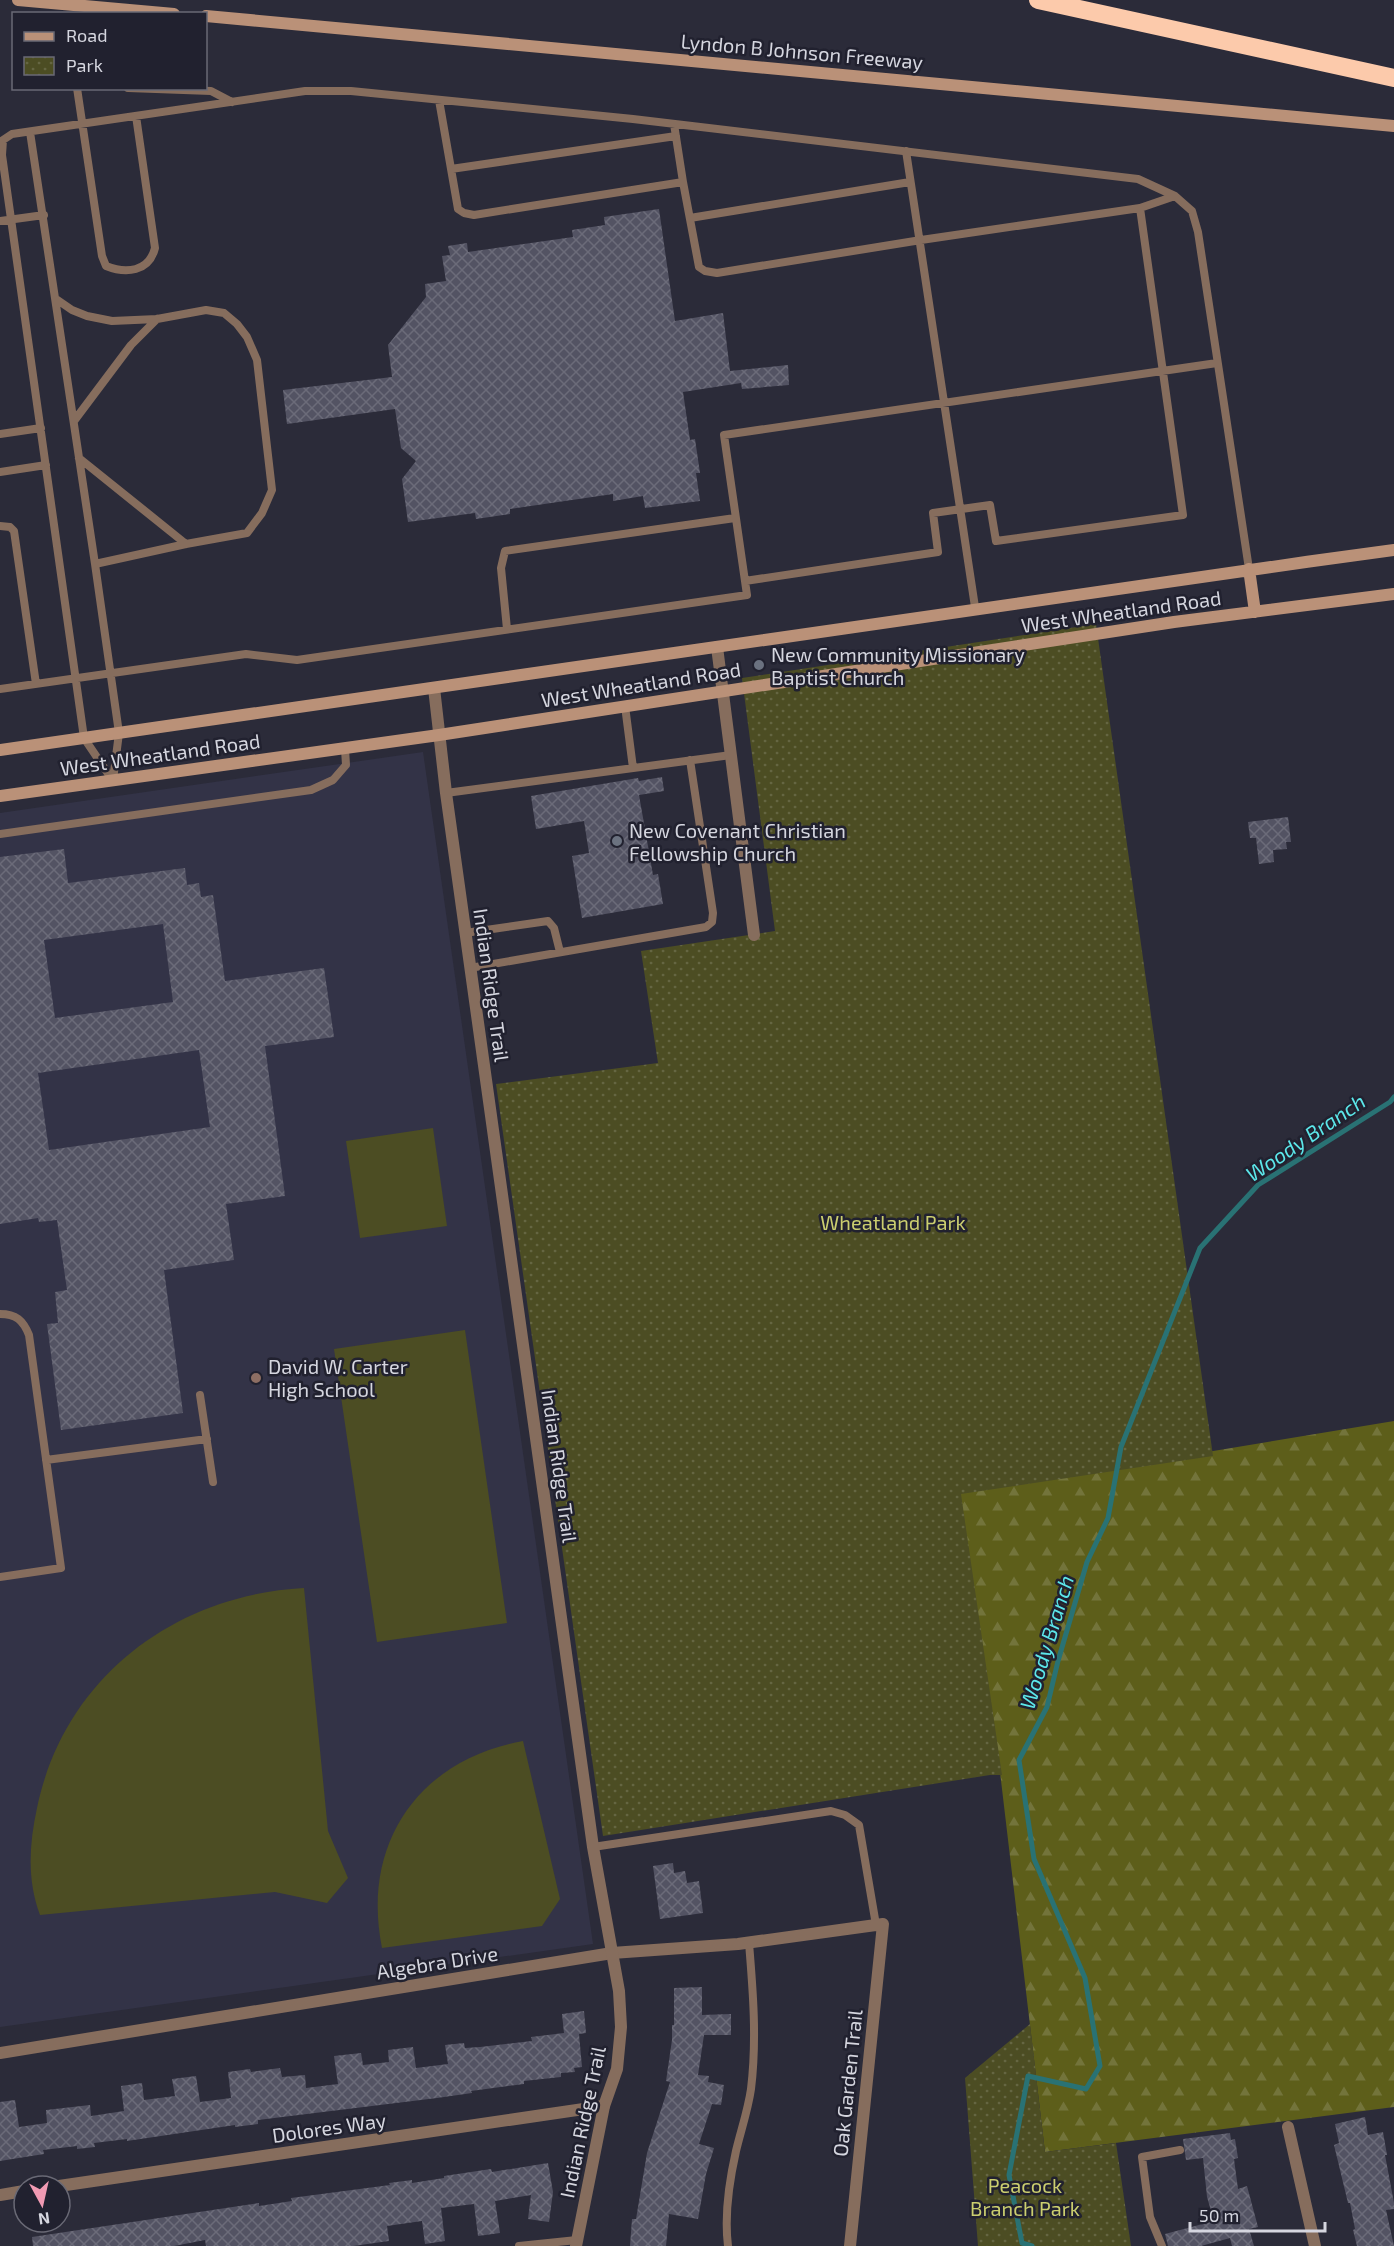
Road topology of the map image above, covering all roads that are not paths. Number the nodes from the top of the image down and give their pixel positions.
1 (18, 0) edge
2 (1038, 0) edge
3 (152, 12) edge
4 (207, 16) edge
5 (1394, 78) edge
6 (77, 90) edge
7 (183, 90) edge
8 (439, 100) junction
9 (232, 102) junction
10 (136, 116) junction
11 (83, 124) junction
12 (674, 124) junction
13 (1394, 126) edge
14 (30, 132) junction
15 (676, 136) junction
16 (906, 151) junction
17 (451, 169) junction
18 (683, 182) junction
19 (910, 182) junction
20 (1175, 196) junction
21 (1140, 208) junction
22 (44, 215) junction
23 (690, 218) junction
24 (11, 219) junction
25 (0, 221) edge
26 (921, 240) junction
27 (56, 299) junction
28 (157, 319) junction
29 (1217, 363) junction
30 (1163, 370) junction
31 (944, 402) junction
32 (74, 421) junction
33 (41, 428) junction
34 (0, 434) edge
35 (80, 458) junction
36 (46, 465) junction
37 (0, 472) edge
38 (959, 509) junction
39 (735, 518) junction
40 (0, 526) edge
41 (186, 544) junction
42 (1394, 550) edge
43 (95, 564) junction
44 (1249, 569) junction
45 (745, 581) junction
46 (1394, 594) edge
47 (975, 607) junction
48 (1255, 612) junction
49 (507, 629) junction
50 (717, 647) junction
51 (110, 672) junction
52 (76, 678) junction
53 (36, 684) junction
54 (434, 688) junction
55 (0, 689) edge
56 (723, 691) junction
57 (625, 706) junction
58 (119, 733) junction
59 (440, 735) junction
60 (84, 738) junction
61 (345, 748) junction
62 (0, 750) edge
63 (731, 755) junction
64 (690, 760) junction
65 (633, 768) junction
66 (112, 781) junction
67 (446, 794) junction
68 (0, 796) edge
69 (0, 834) edge
70 (465, 933) junction
71 (753, 935) dead end
72 (560, 952) junction
73 (470, 968) junction
74 (0, 1314) edge
75 (200, 1395) dead end
76 (207, 1439) junction
77 (46, 1461) junction
78 (213, 1482) dead end
79 (0, 1577) edge
80 (593, 1847) junction
81 (880, 1925) junction
82 (749, 1943) junction
83 (612, 1953) junction
84 (0, 2053) edge
85 (604, 2106) junction
86 (1288, 2127) dead end
87 (1180, 2151) dead end
88 (72, 2184) edge
89 (577, 2243) edge
90 (519, 2246) edge
91 (728, 2246) edge
92 (850, 2246) edge
93 (1162, 2246) edge
94 (1315, 2246) edge

1 - 3 main road
2 - 5 highway
4 - 13 main road, Lyndon B Johnson Freeway
6 - 11 lane
7 - 9 lane
8 - 9 lane
8 - 12 lane
8 - 17 lane
9 - 10 lane
10 - 11 lane
10 - 11 lane
11 - 14 lane
12 - 15 lane
12 - 16 lane
14 - 22 lane
14 - 24 lane
15 - 17 lane
15 - 18 lane
16 - 19 lane
16 - 20 lane
17 - 18 lane
18 - 23 lane
19 - 23 lane
19 - 26 lane
20 - 21 lane
20 - 29 lane
21 - 26 lane
21 - 30 lane
22 - 24 lane
22 - 27 lane
23 - 26 lane
24 - 25 lane
24 - 33 lane
26 - 31 lane
27 - 28 lane
27 - 32 lane
28 - 32 lane
28 - 41 lane
29 - 30 lane
29 - 44 lane
30 - 31 lane
30 - 38 lane
31 - 38 lane
31 - 39 lane
32 - 35 lane
33 - 34 lane
33 - 36 lane
35 - 41 lane
35 - 43 lane
36 - 37 lane
36 - 52 lane
38 - 45 lane
38 - 47 lane
39 - 45 lane
39 - 49 lane
40 - 53 lane
41 - 43 lane
42 - 44 main road, West Wheatland Road
43 - 51 lane
44 - 47 main road, West Wheatland Road
44 - 48 main road
45 - 49 lane
46 - 48 main road, West Wheatland Road
47 - 50 main road, West Wheatland Road
48 - 56 main road, West Wheatland Road
49 - 51 lane
50 - 54 main road, West Wheatland Road
50 - 56 street
51 - 52 lane
51 - 58 lane
52 - 53 lane
52 - 60 lane
53 - 55 lane
54 - 58 main road, West Wheatland Road
54 - 59 street, Indian Ridge Trail
56 - 57 main road, West Wheatland Road
56 - 63 street
57 - 59 main road, West Wheatland Road
57 - 65 lane
58 - 60 main road, West Wheatland Road
58 - 66 lane
59 - 61 main road, West Wheatland Road
59 - 67 street, Indian Ridge Trail
60 - 62 main road, West Wheatland Road
60 - 66 lane
61 - 66 main road, West Wheatland Road
61 - 69 lane
63 - 64 lane
63 - 71 street
64 - 65 lane
64 - 72 lane
65 - 67 lane
66 - 68 main road, West Wheatland Road
67 - 70 street, Indian Ridge Trail
70 - 72 lane
70 - 73 street, Indian Ridge Trail
72 - 73 lane
73 - 80 street, Indian Ridge Trail
74 - 77 lane
75 - 76 lane
76 - 77 lane
76 - 78 lane
77 - 79 lane
80 - 81 lane
80 - 83 street, Indian Ridge Trail
81 - 82 street, Algebra Drive
81 - 92 street, Oak Garden Trail
82 - 83 street, Algebra Drive
82 - 91 lane
83 - 84 street, Algebra Drive
83 - 85 street, Indian Ridge Trail
85 - 88 street, Dolores Way
85 - 89 street, Indian Ridge Trail
86 - 94 street
87 - 93 lane
89 - 90 lane

